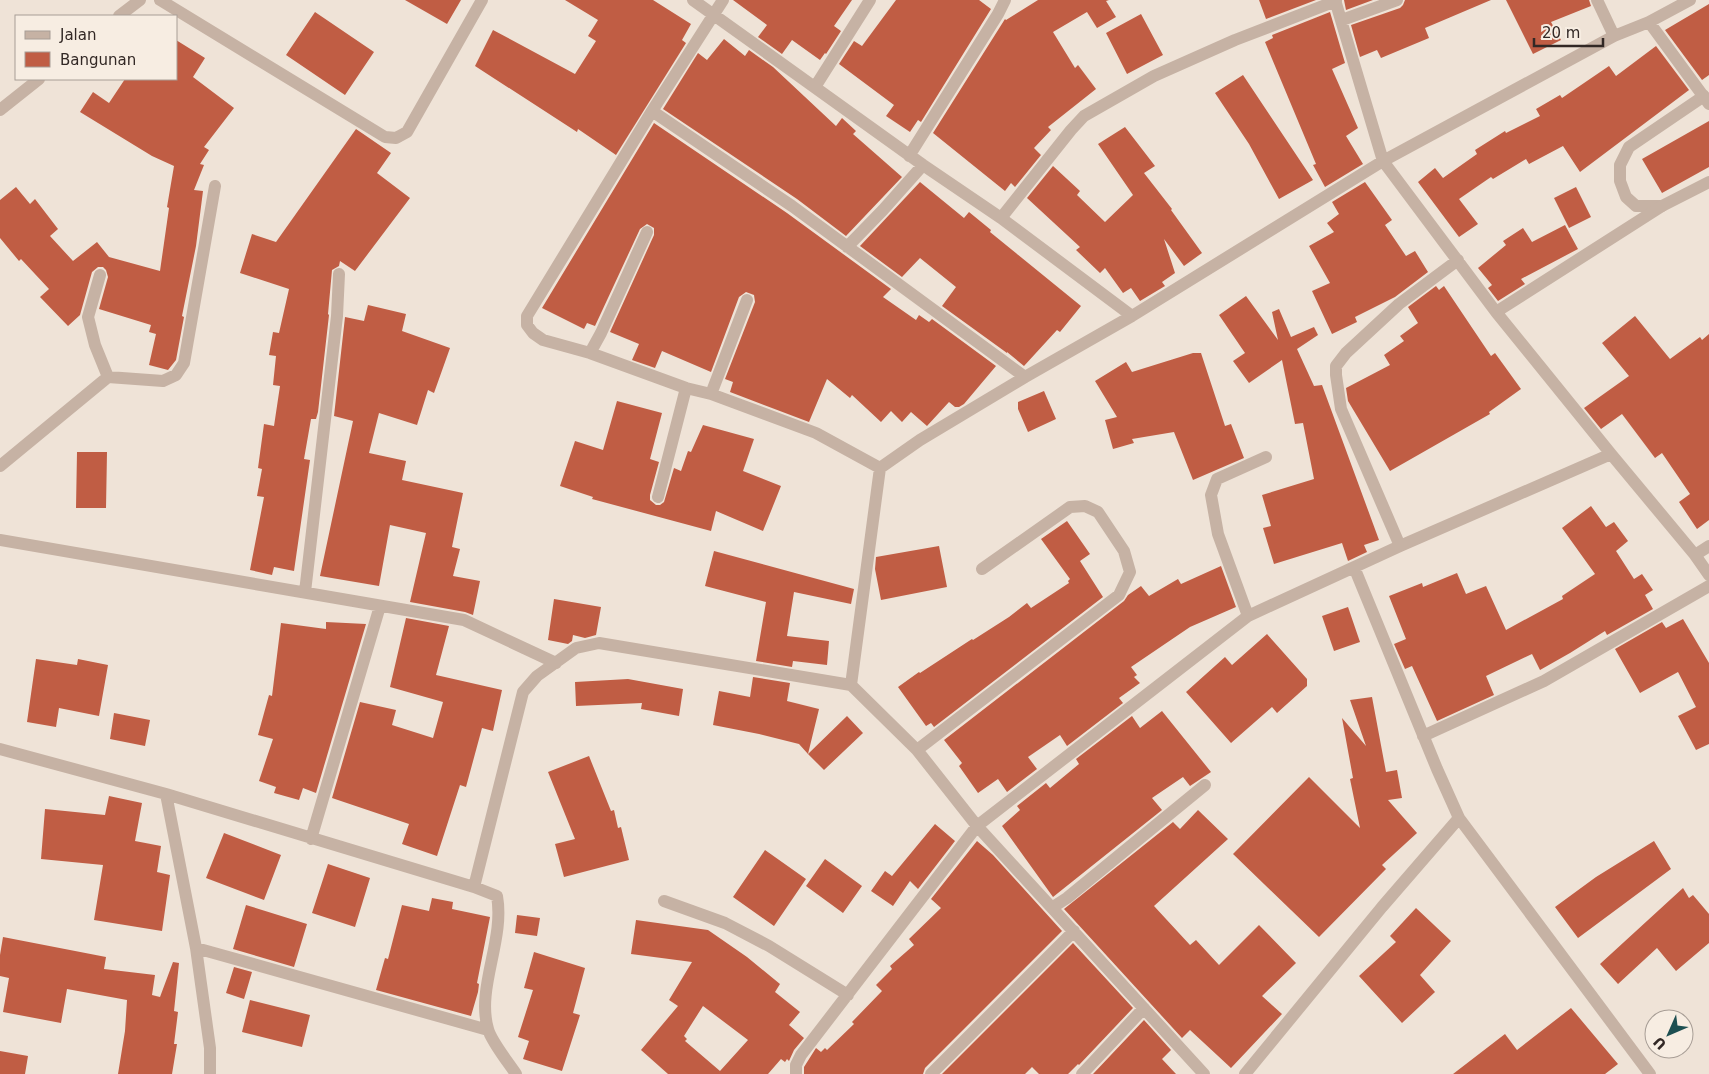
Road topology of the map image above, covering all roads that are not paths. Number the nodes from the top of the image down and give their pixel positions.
1 (140, 0) edge
2 (160, 0) edge
3 (482, 0) edge
4 (693, 0) edge
5 (722, 0) edge
6 (870, 0) edge
7 (1005, 0) edge
8 (1336, 0) edge
9 (1397, 0) edge
10 (1598, 0) edge
11 (1690, 0) edge
12 (120, 15) edge
13 (714, 15) junction
14 (1342, 20) junction
15 (1649, 22) junction
16 (1614, 36) junction
17 (39, 80) edge
18 (815, 86) junction
19 (1706, 100) edge
20 (0, 110) edge
21 (652, 111) junction
22 (909, 156) junction
23 (1383, 161) junction
24 (923, 165) junction
25 (1709, 182) edge
26 (215, 186) dead end
27 (1662, 206) junction
28 (1001, 218) junction
29 (647, 232) dead end
30 (848, 247) junction
31 (1458, 260) junction
32 (339, 274) dead end
33 (100, 275) dead end
34 (747, 300) dead end
35 (1496, 312) junction
36 (1132, 316) junction
37 (590, 353) junction
38 (1025, 377) junction
39 (108, 378) junction
40 (686, 388) junction
41 (711, 394) junction
42 (1610, 454) junction
43 (1266, 457) dead end
44 (0, 466) edge
45 (880, 468) junction
46 (658, 497) dead end
47 (0, 540) edge
48 (1400, 546) junction
49 (1709, 546) edge
50 (1695, 555) junction
51 (1354, 567) junction
52 (982, 569) dead end
53 (1709, 575) edge
54 (1709, 586) edge
55 (305, 592) junction
56 (380, 606) junction
57 (1248, 616) junction
58 (556, 663) junction
59 (851, 685) junction
60 (1424, 736) junction
61 (0, 749) edge
62 (917, 750) junction
63 (1205, 785) dead end
64 (166, 794) junction
65 (1459, 818) junction
66 (977, 826) junction
67 (311, 838) junction
68 (474, 887) junction
69 (664, 902) dead end
70 (1053, 907) junction
71 (1074, 931) junction
72 (196, 948) junction
73 (848, 995) junction
74 (1144, 1008) junction
75 (488, 1030) junction
76 (210, 1074) edge
77 (516, 1074) edge
78 (796, 1074) edge
79 (931, 1074) edge
80 (1082, 1074) edge
81 (1204, 1074) edge
82 (1245, 1074) edge
83 (1650, 1074) edge

1 - 12 street
2 - 3 street
4 - 13 street
5 - 13 street
6 - 18 street
7 - 22 street
8 - 14 street
8 - 28 street
9 - 14 street
10 - 16 street
11 - 15 street
13 - 18 street
13 - 21 street
14 - 23 street
15 - 16 street
15 - 19 street
16 - 23 street
17 - 20 street
18 - 22 street
19 - 27 street
21 - 30 street
21 - 37 street
22 - 24 street
23 - 31 street
23 - 36 street
24 - 28 street
24 - 30 street
25 - 27 street
26 - 39 street
27 - 35 street
28 - 36 street
29 - 37 street
30 - 38 street
31 - 35 street
31 - 48 street
32 - 55 street
33 - 39 street
34 - 41 street
35 - 42 street
36 - 38 street
37 - 40 street
38 - 45 street
39 - 44 street
40 - 41 street
40 - 46 street
41 - 45 street
42 - 48 street
42 - 50 street
43 - 57 street
45 - 59 street
47 - 55 street
48 - 51 street
49 - 50 street
50 - 53 street
51 - 57 street
51 - 60 street
52 - 62 street
54 - 60 street
55 - 56 street
56 - 58 street
56 - 67 street
57 - 66 street
58 - 59 street
58 - 68 street
59 - 62 street
60 - 65 street
61 - 64 street
62 - 66 street
63 - 70 street
64 - 67 street
64 - 72 street
65 - 82 street
65 - 83 street
66 - 70 street
66 - 73 street
67 - 68 street
68 - 75 street
69 - 73 street
70 - 71 street
71 - 74 street
71 - 79 street
72 - 75 street
72 - 76 street
73 - 78 street
74 - 80 street
74 - 81 street
75 - 77 street

